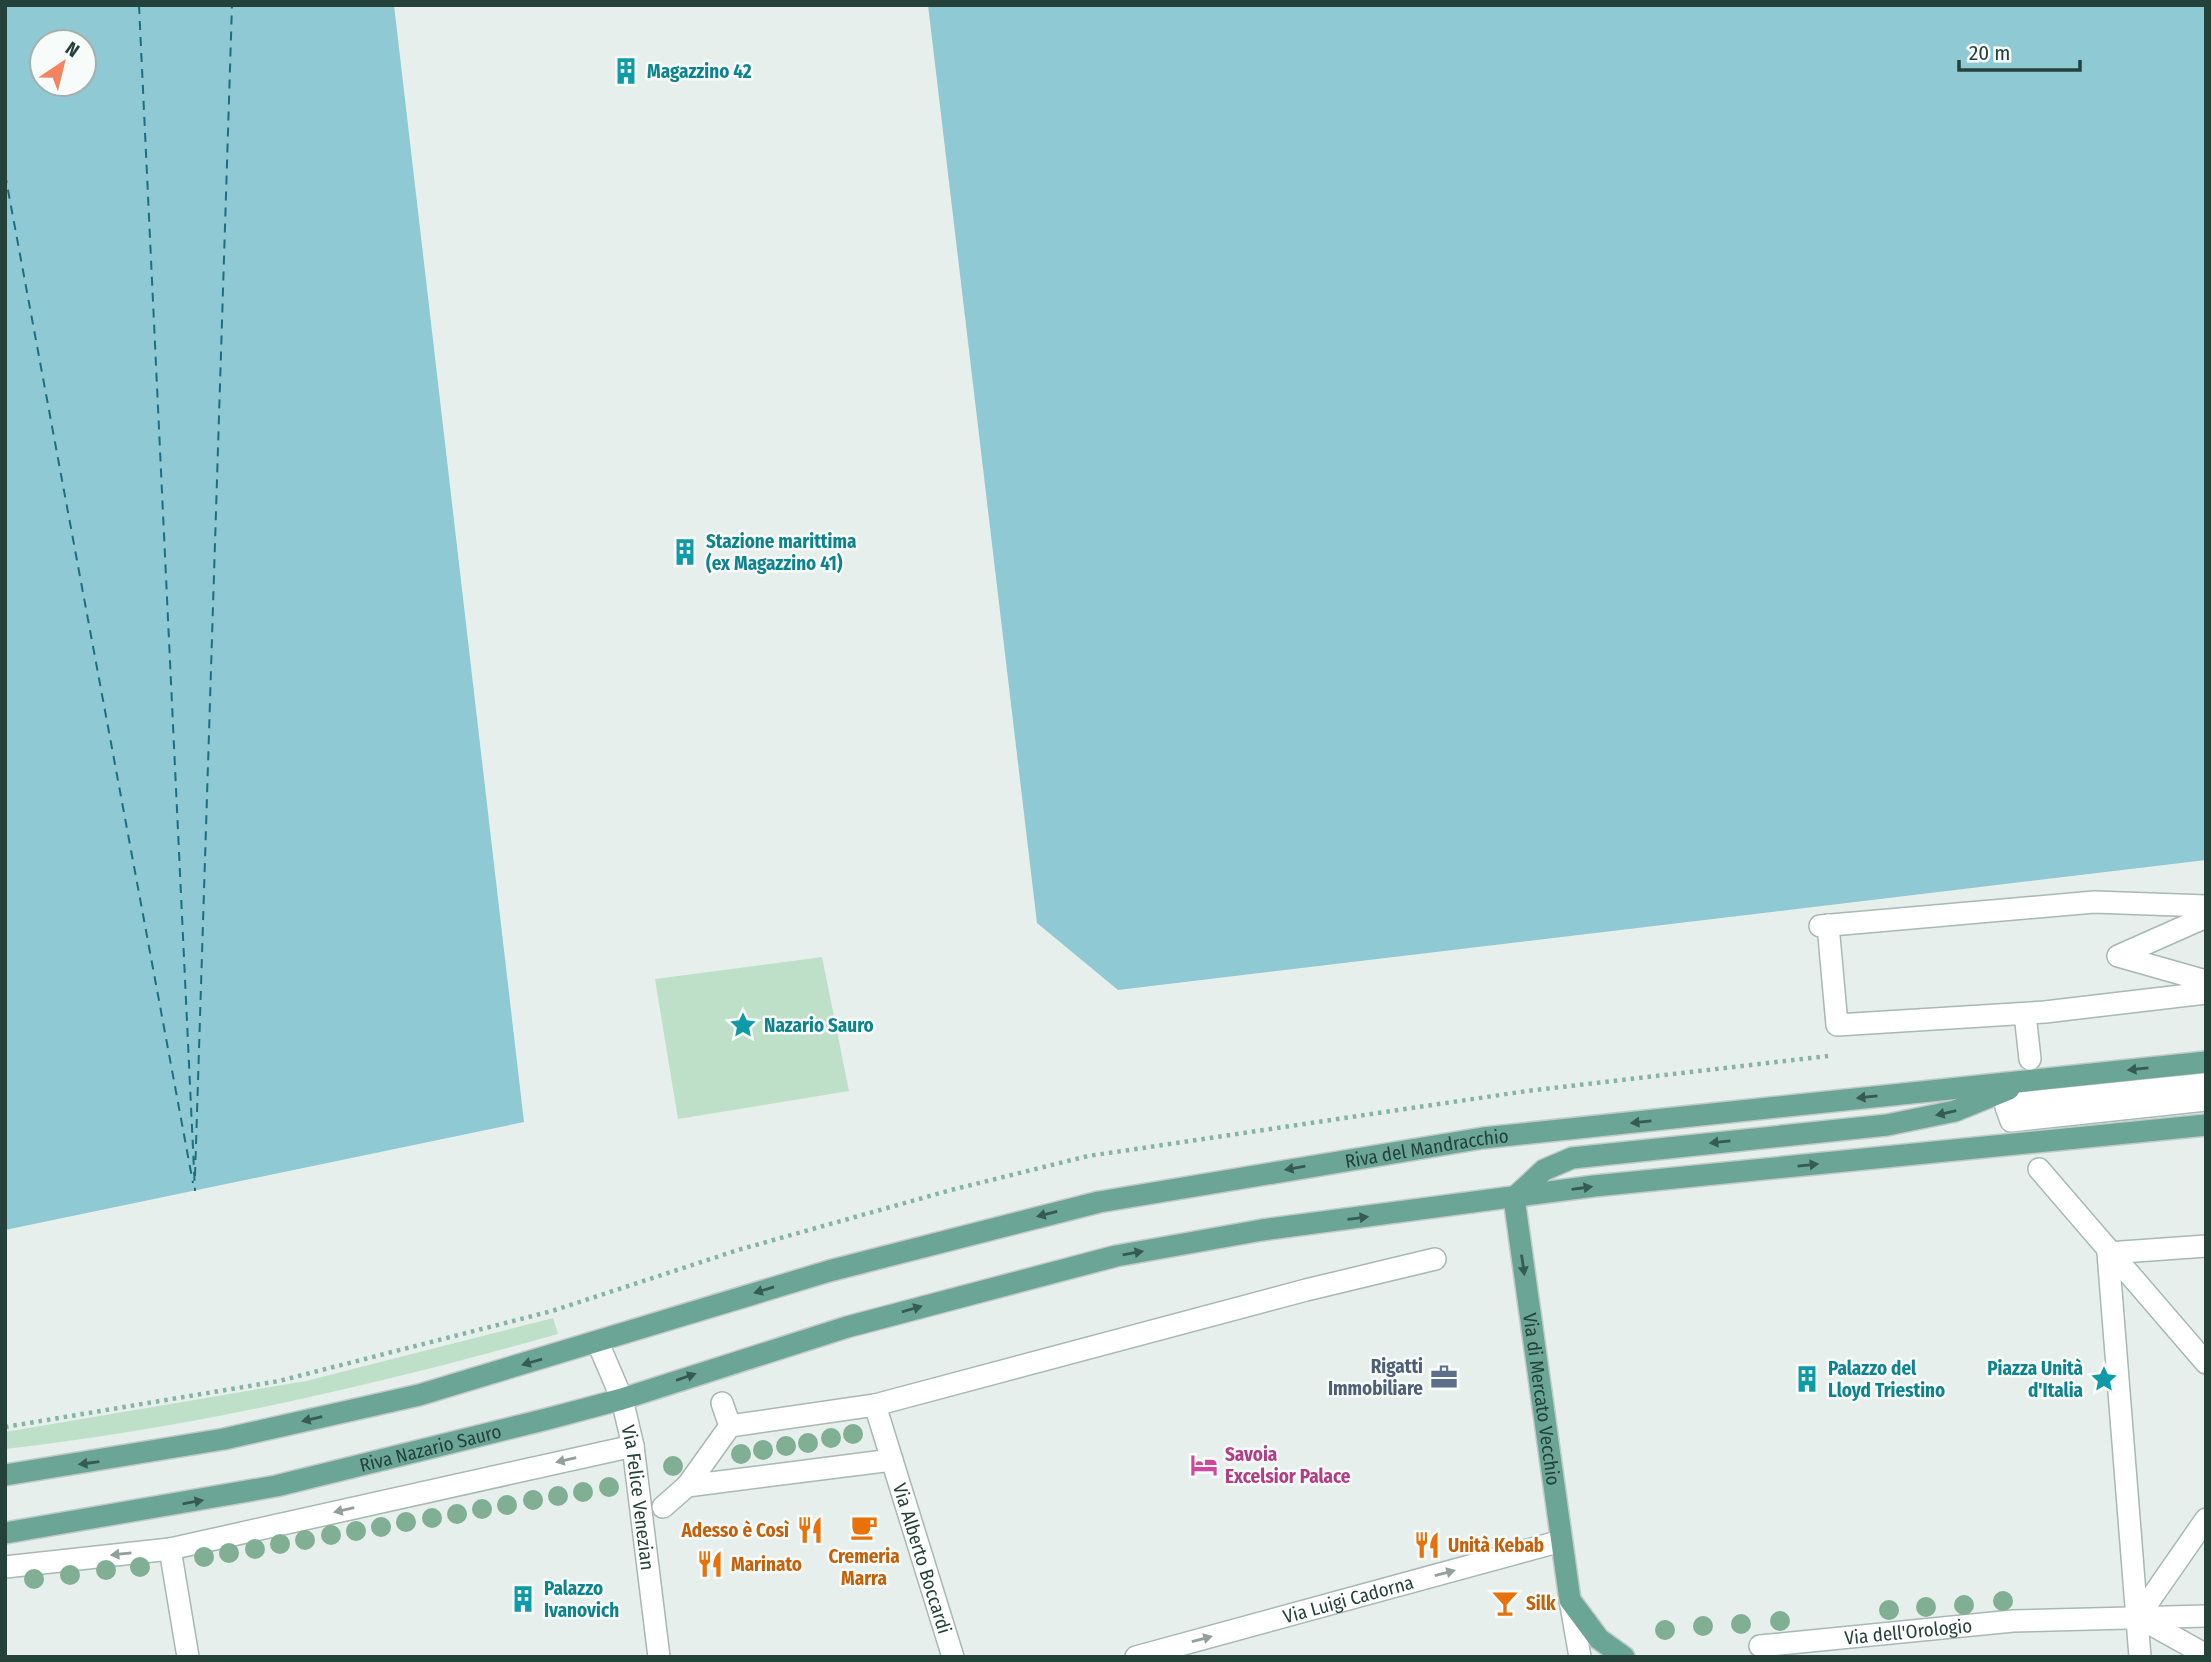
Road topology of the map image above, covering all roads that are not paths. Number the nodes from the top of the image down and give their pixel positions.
1 (2206, 906) edge
2 (2206, 916) edge
3 (2206, 981) edge
4 (2206, 993) edge
5 (2025, 1014) junction
6 (2206, 1062) edge
7 (2031, 1069) junction
8 (2206, 1084) edge
9 (2206, 1100) edge
10 (2206, 1125) edge
11 (2039, 1169) dead end
12 (1514, 1198) junction
13 (2206, 1246) edge
14 (2108, 1253) junction
15 (1423, 1257) dead end
16 (598, 1343) junction
17 (2206, 1363) edge
18 (622, 1399) junction
19 (722, 1403) dead end
20 (875, 1405) junction
21 (730, 1426) junction
22 (633, 1446) junction
23 (892, 1460) junction
24 (5, 1475) edge
25 (687, 1486) junction
26 (663, 1507) dead end
27 (2206, 1519) edge
28 (5, 1533) edge
29 (1561, 1541) junction
30 (170, 1549) junction
31 (5, 1567) edge
32 (1570, 1600) junction
33 (2206, 1616) edge
34 (2138, 1618) junction
35 (1760, 1646) dead end
36 (2206, 1655) edge
37 (188, 1657) edge
38 (659, 1657) edge
39 (953, 1657) edge
40 (1136, 1657) edge
41 (1580, 1657) edge
42 (1623, 1657) edge
43 (2140, 1657) edge

1 - 5 street
2 - 3 street
4 - 5 street
5 - 7 street
6 -> 7 main road, Riva del Mandracchio
7 -> 12 main road
7 -> 16 main road, Riva del Mandracchio
8 - 9 street
12 -> 10 main road
11 - 14 street
18 -> 12 main road, Riva Nazario Sauro
12 -> 29 main road, Via di Mercato Vecchio
13 - 14 street
14 - 17 street
14 - 34 street
15 - 20 street
16 - 18 street, Via Felice Venezian
16 -> 24 main road
18 - 22 street, Via Felice Venezian
28 -> 18 main road, Riva Nazario Sauro
19 - 21 street
20 - 21 street
20 - 23 street, Via Alberto Boccardi
21 - 25 street
22 -> 30 street, Riva Nazario Sauro
22 - 38 street, Via Felice Venezian
23 - 25 street
23 - 39 street, Via Alberto Boccardi
25 - 26 street
27 - 34 street
29 - 32 main road, Via di Mercato Vecchio
40 -> 29 street, Via Luigi Cadorna
30 -> 31 street, Riva Nazario Sauro
30 - 37 street
32 - 41 street
32 - 42 main road
33 - 34 street, Via dell'Orologio
34 - 35 street, Via dell'Orologio
34 - 36 street
34 - 43 street

